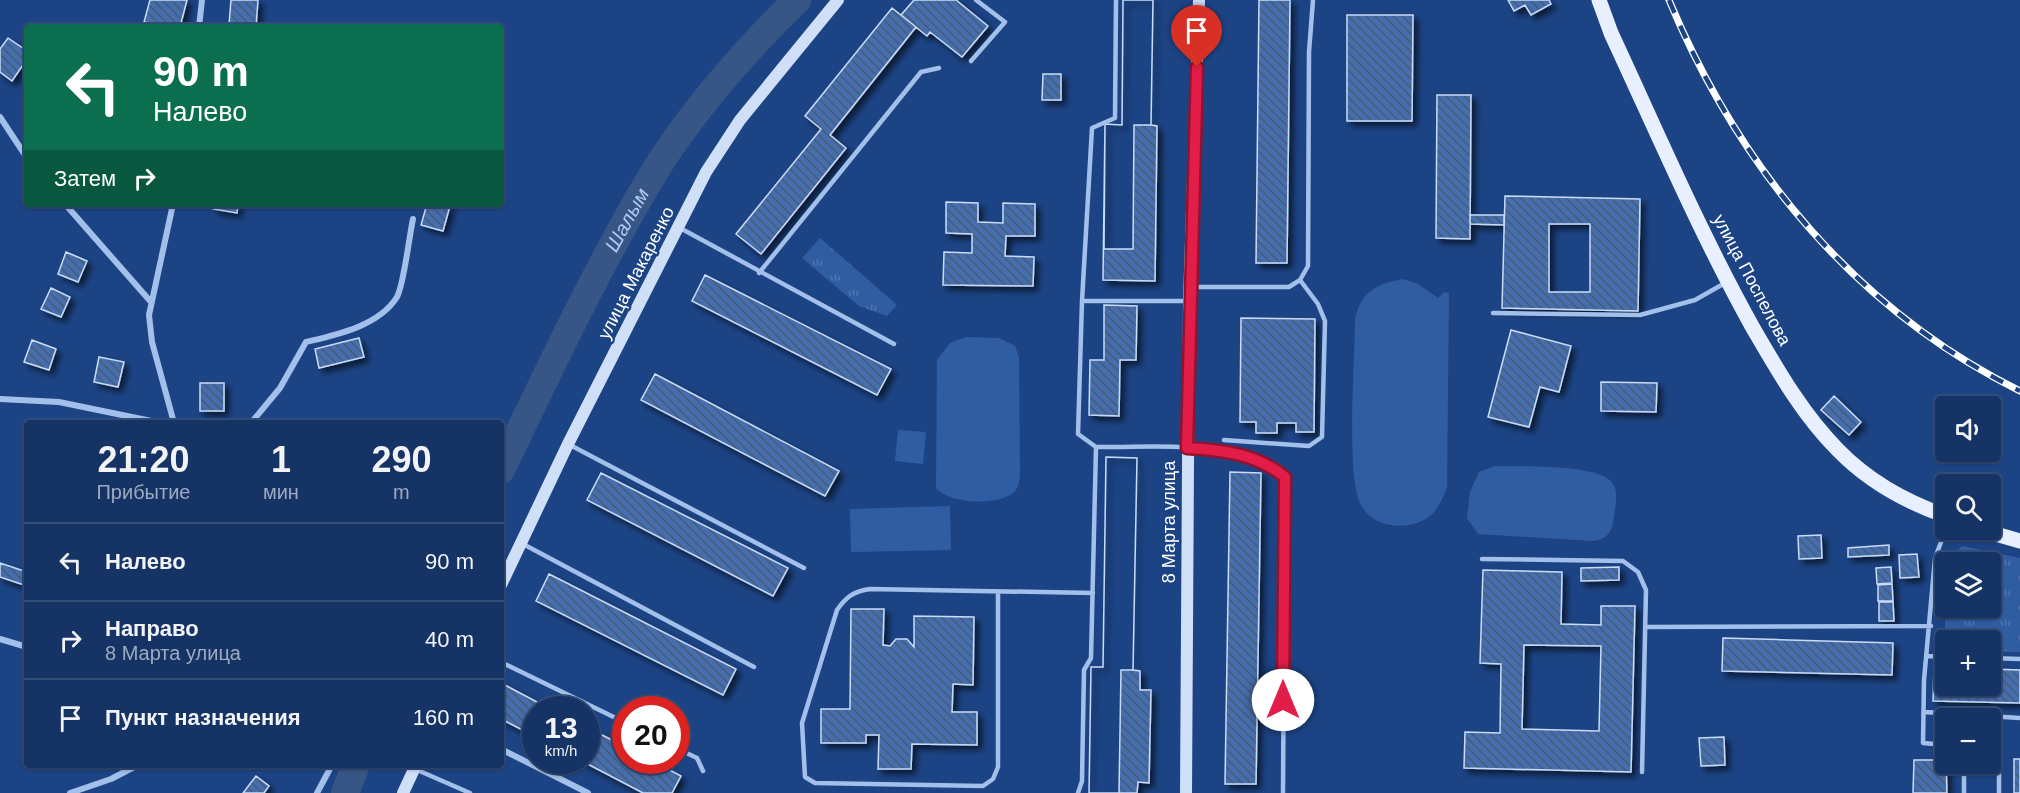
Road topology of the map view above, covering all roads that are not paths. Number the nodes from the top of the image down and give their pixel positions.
1 (202, 0) edge
2 (838, 0) edge
3 (976, 0) edge
4 (1116, 0) edge
5 (1199, 0) edge
6 (1313, 0) edge
7 (1599, 0) edge
8 (199, 24) edge
9 (971, 61) dead end
10 (939, 68) dead end
11 (0, 117) edge
12 (24, 153) edge
13 (67, 207) edge
14 (172, 207) edge
15 (413, 219) dead end
16 (680, 228) junction
17 (759, 273) junction
18 (1300, 280) junction
19 (1728, 282) junction
20 (1190, 287) junction
21 (1082, 301) junction
22 (1189, 301) junction
23 (151, 302) junction
24 (1493, 313) dead end
25 (894, 344) dead end
26 (0, 399) edge
27 (146, 420) edge
28 (173, 420) edge
29 (253, 420) edge
30 (1224, 440) dead end
31 (568, 444) junction
32 (1096, 447) junction
33 (1187, 448) junction
34 (1935, 512) edge
35 (2001, 536) edge
36 (1942, 540) edge
37 (2020, 541) edge
38 (522, 543) junction
39 (1482, 559) dead end
40 (804, 568) dead end
41 (504, 579) edge
42 (998, 592) junction
43 (1093, 593) junction
44 (1930, 626) junction
45 (1645, 627) junction
46 (0, 639) edge
47 (24, 646) edge
48 (1927, 656) junction
49 (1935, 656) edge
50 (2001, 658) edge
51 (2020, 659) edge
52 (504, 663) edge
53 (754, 667) dead end
54 (1924, 712) junction
55 (612, 716) edge
56 (2020, 718) edge
57 (1935, 744) edge
58 (504, 751) edge
59 (690, 755) edge
60 (132, 768) edge
61 (330, 768) edge
62 (416, 768) edge
63 (418, 768) edge
64 (703, 771) dead end
65 (1642, 772) dead end
66 (1964, 774) edge
67 (1999, 774) edge
68 (70, 793) edge
69 (317, 793) edge
70 (403, 793) edge
71 (470, 793) edge
72 (588, 793) edge
73 (1078, 793) edge
74 (1186, 793) edge
75 (1283, 793) edge
76 (1964, 793) edge
77 (1999, 793) edge

1 - 8 street
2 - 16 street, улица Макаренко
3 - 9 lane
4 - 21 lane
5 - 20 street, 8 Марта улица
6 - 18 lane
7 - 19 main road, улица Поспелова
10 - 17 lane
11 - 12 street
13 - 23 street
14 - 23 street
15 - 29 street
16 - 17 lane
16 - 31 street, улица Макаренко
17 - 25 lane
18 - 20 lane
18 - 30 lane
19 - 24 lane
19 - 34 main road, улица Поспелова
20 - 22 street, 8 Марта улица
21 - 22 lane
21 - 32 lane
22 - 33 street, 8 Марта улица
23 - 28 street
26 - 27 street
31 - 38 street, улица Макаренко
31 - 40 lane
32 - 33 lane
32 - 43 lane
33 - 74 street, 8 Марта улица
33 - 75 lane
35 - 37 main road
36 - 44 lane
38 - 41 street, улица Макаренко
38 - 53 lane
39 - 45 lane
42 - 42 lane
42 - 43 lane
43 - 73 lane
44 - 45 lane
44 - 48 lane
45 - 65 lane
46 - 47 street
48 - 49 lane
48 - 54 lane
50 - 51 lane
52 - 55 lane
54 - 56 lane
54 - 57 lane
58 - 72 street
59 - 64 lane
60 - 68 street
61 - 69 street
62 - 70 street
63 - 71 lane
66 - 76 lane
67 - 77 lane

